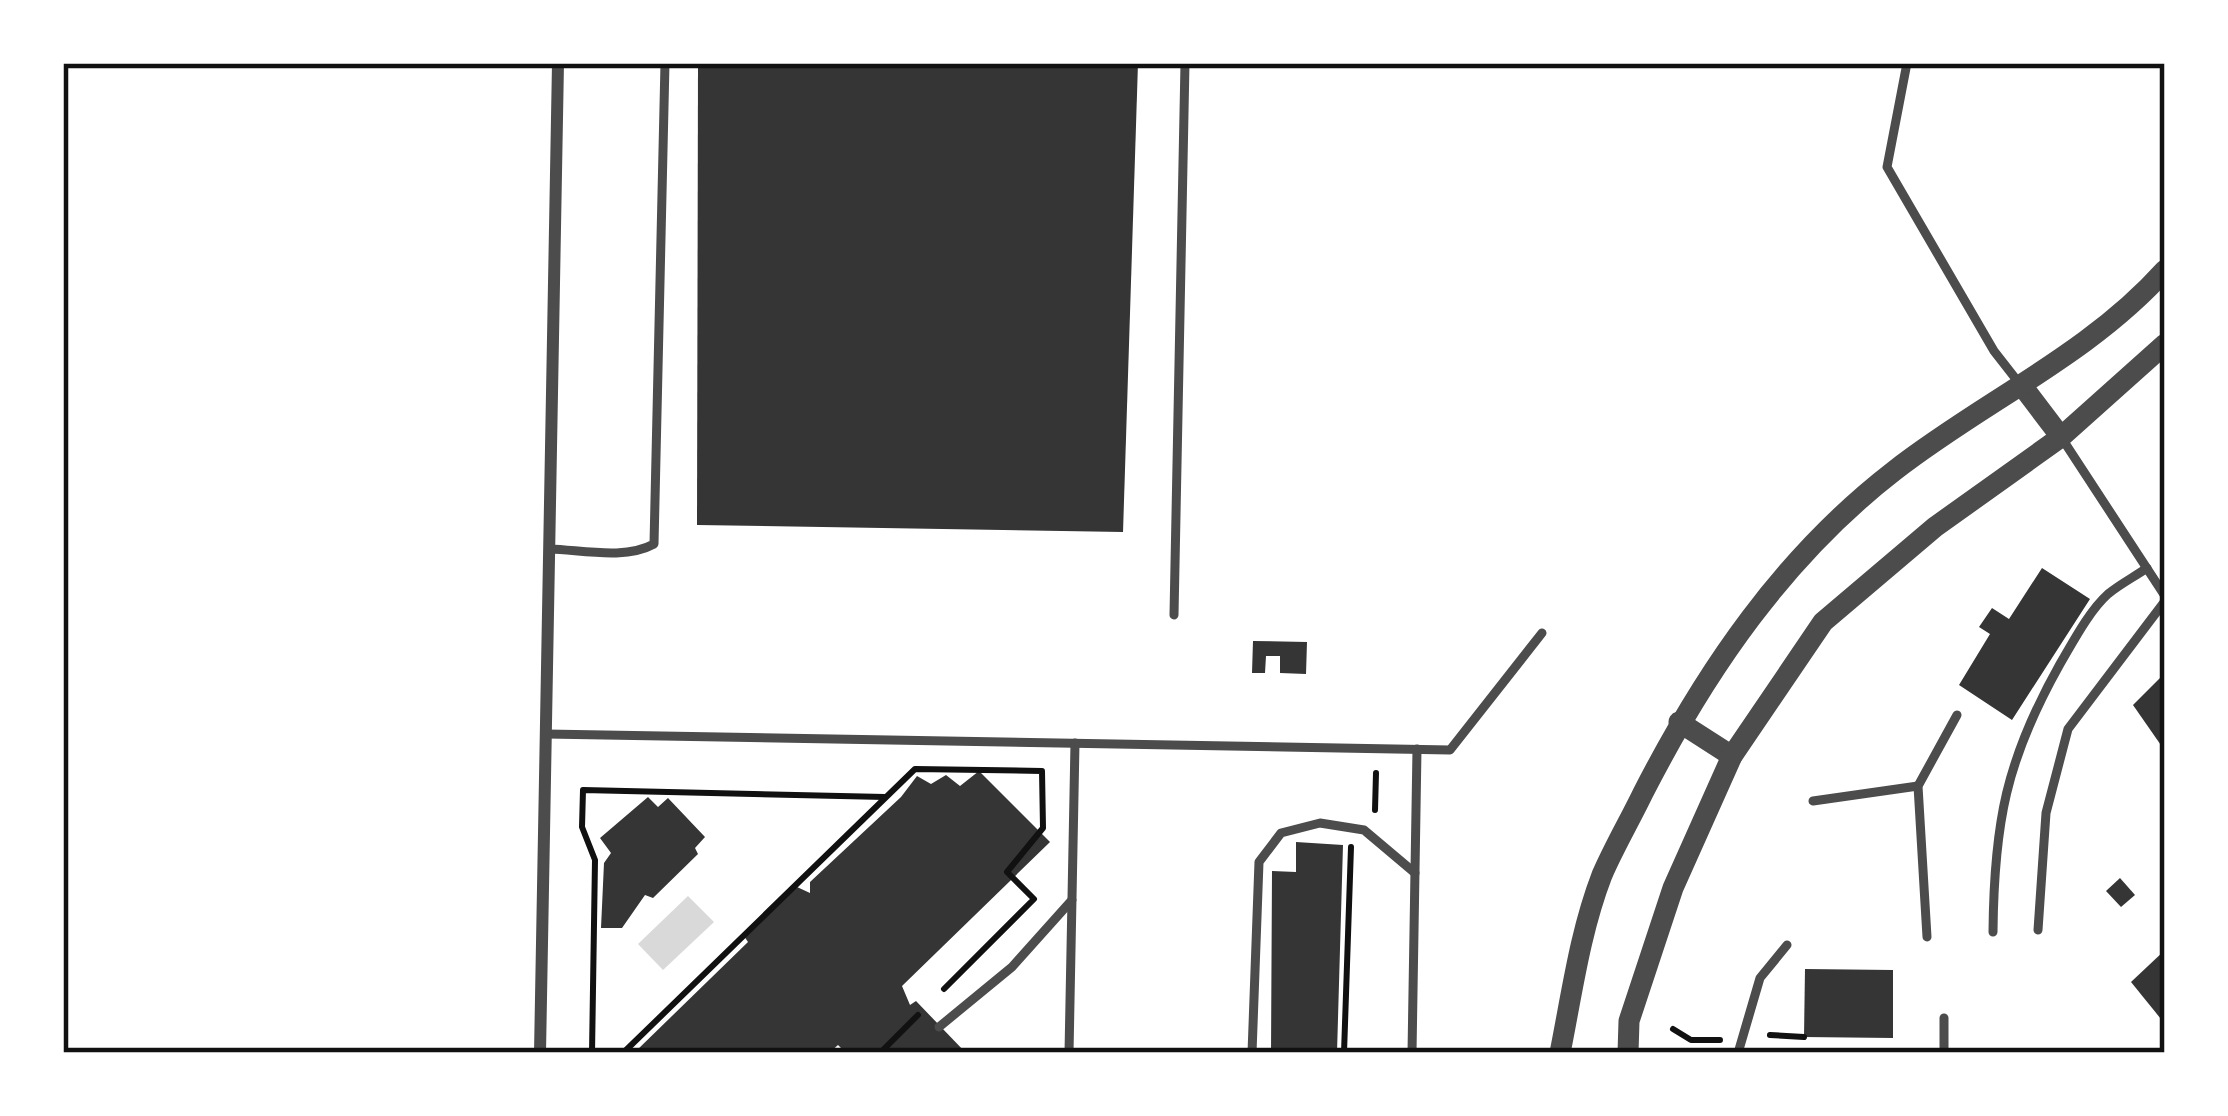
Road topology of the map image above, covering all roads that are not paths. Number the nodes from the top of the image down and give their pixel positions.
1 (558, 63) edge
2 (665, 63) edge
3 (1185, 63) edge
4 (1906, 63) edge
5 (2165, 270) edge
6 (2165, 344) edge
7 (2023, 387) junction
8 (2061, 437) junction
9 (550, 549) junction
10 (2147, 568) junction
11 (2165, 598) edge
12 (1174, 615) dead end
13 (1542, 633) dead end
14 (1957, 715) dead end
15 (1679, 722) junction
16 (546, 734) junction
17 (1075, 743) junction
18 (1417, 749) junction
19 (1732, 756) junction
20 (1918, 786) junction
21 (1813, 801) dead end
22 (1414, 873) junction
23 (1072, 900) junction
24 (2038, 930) dead end
25 (1993, 932) dead end
26 (1927, 937) dead end
27 (1787, 945) dead end
28 (1944, 1018) dead end
29 (939, 1027) dead end
30 (540, 1053) edge
31 (1070, 1053) edge
32 (1252, 1053) edge
33 (1412, 1053) edge
34 (1560, 1053) edge
35 (1628, 1053) edge
36 (1738, 1053) edge
37 (1944, 1053) edge

1 - 9 street
2 - 9 lane
3 - 12 lane
4 - 7 lane
5 - 7 street
6 - 8 street
7 - 8 street
7 - 15 street
8 - 10 lane
8 - 19 street
9 - 16 street
10 - 11 lane
10 - 25 lane
11 - 24 lane
13 - 18 lane
14 - 20 lane
15 - 19 street
15 - 34 street
16 - 17 lane
16 - 30 street
17 - 18 lane
17 - 23 lane
18 - 22 lane
19 - 35 street
20 - 21 lane
20 - 26 lane
22 - 32 lane
22 - 33 lane
23 - 29 lane
23 - 31 lane
27 - 36 lane
28 - 37 lane

